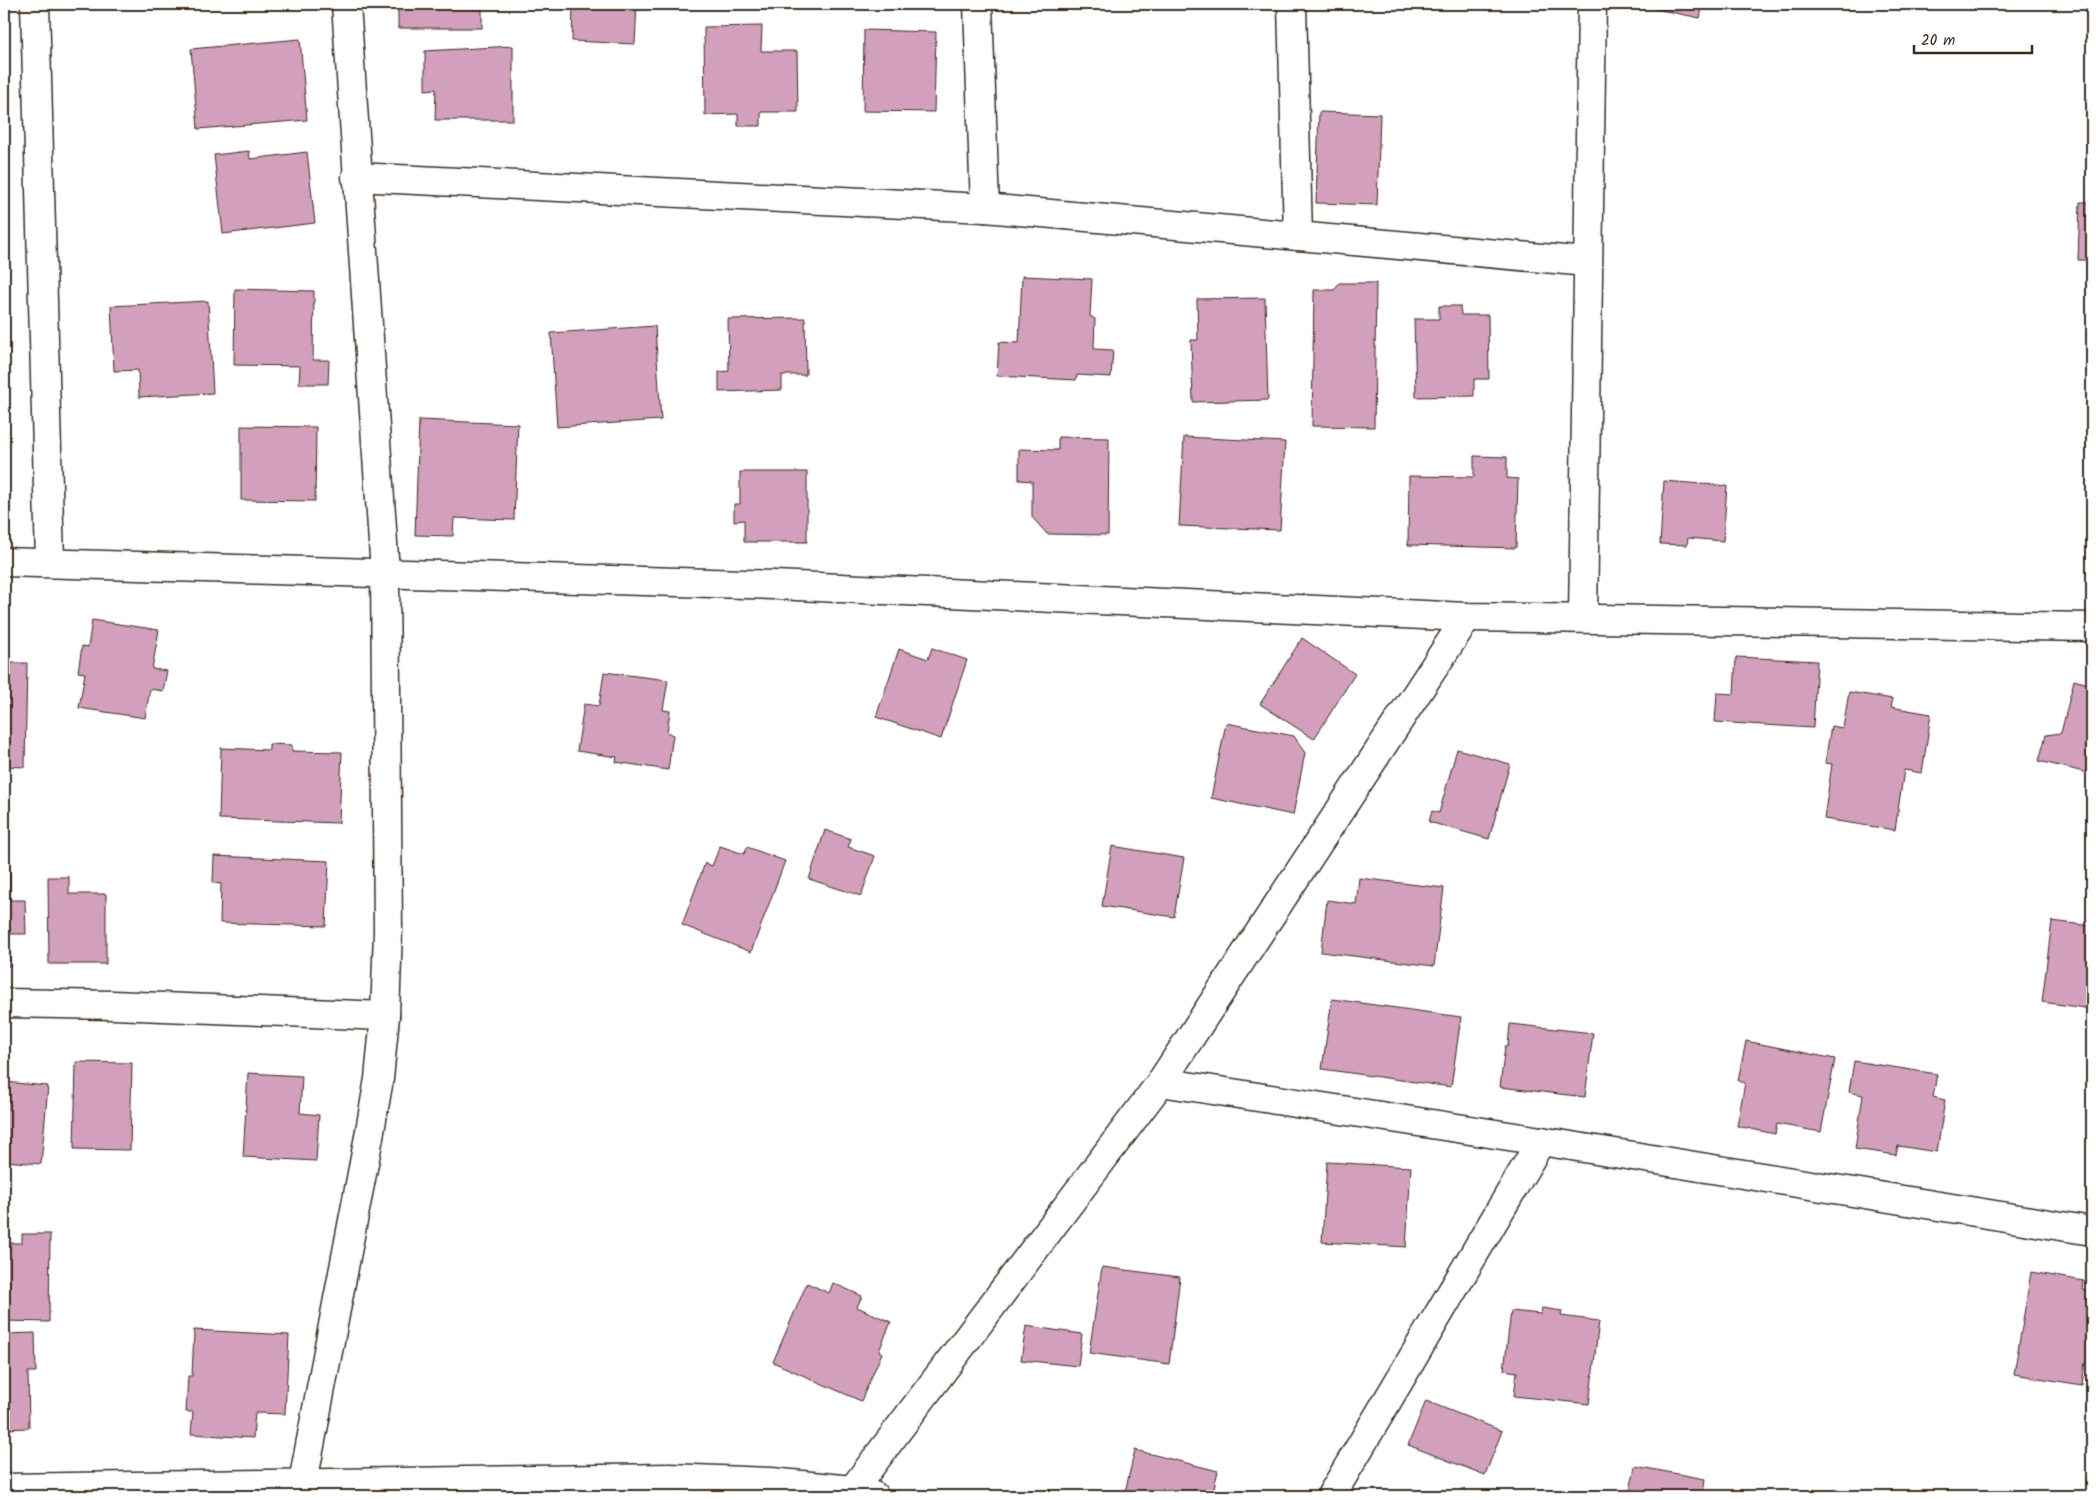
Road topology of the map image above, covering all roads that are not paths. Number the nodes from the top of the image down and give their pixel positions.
1 (35, 4) edge
2 (346, 4) edge
3 (978, 4) edge
4 (1292, 4) edge
5 (1592, 4) edge
6 (356, 177) junction
7 (985, 208) junction
8 (1298, 236) junction
9 (1587, 262) junction
10 (4, 562) edge
11 (50, 562) junction
12 (385, 572) junction
13 (1467, 617) junction
14 (1582, 618) junction
15 (2092, 627) edge
16 (4, 1003) edge
17 (385, 1016) junction
18 (1162, 1082) junction
19 (1541, 1141) junction
20 (2092, 1231) edge
21 (303, 1482) junction
22 (4, 1488) edge
23 (858, 1494) edge
24 (1330, 1496) edge

1 - 11 street
2 - 6 street
3 - 7 street
4 - 8 street
5 - 9 street
6 - 7 street
6 - 12 street
7 - 8 street
8 - 9 street
9 - 14 street
10 - 11 street
11 - 12 street
12 - 13 street
12 - 17 street
13 - 14 street
13 - 18 street
14 - 15 street
16 - 17 street
17 - 21 street
18 - 19 street
18 - 23 street
19 - 20 street
19 - 24 street
21 - 22 street
21 - 23 street

